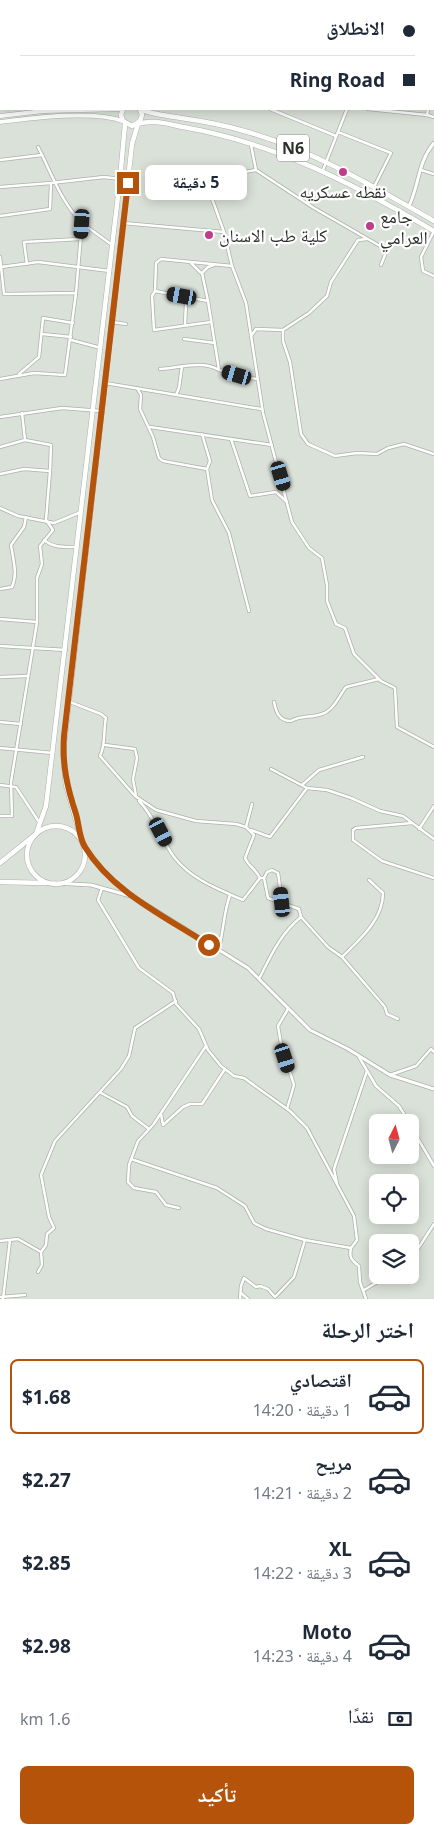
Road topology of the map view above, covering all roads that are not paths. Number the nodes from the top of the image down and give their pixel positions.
1 (83, 110) edge
2 (123, 110) edge
3 (140, 110) edge
4 (142, 110) edge
5 (272, 110) edge
6 (347, 110) edge
7 (378, 110) edge
8 (428, 110) edge
9 (18, 111) edge
10 (427, 115) junction
11 (0, 116) edge
12 (434, 117) edge
13 (184, 118) junction
14 (0, 122) edge
15 (124, 122) junction
16 (138, 124) junction
17 (183, 127) junction
18 (338, 132) junction
19 (336, 136) junction
20 (250, 142) junction
21 (434, 143) edge
22 (38, 147) dead end
23 (42, 155) junction
24 (0, 160) edge
25 (327, 162) junction
26 (256, 170) junction
27 (323, 170) junction
28 (420, 170) junction
29 (434, 174) edge
30 (120, 178) junction
31 (50, 183) junction
32 (56, 183) junction
33 (0, 186) edge
34 (375, 187) junction
35 (371, 194) junction
36 (409, 206) junction
37 (0, 216) edge
38 (434, 221) edge
39 (123, 223) junction
40 (82, 224) junction
41 (434, 231) edge
42 (224, 232) junction
43 (81, 239) junction
44 (368, 239) junction
45 (113, 246) junction
46 (0, 257) edge
47 (188, 262) junction
48 (27, 264) junction
49 (219, 264) junction
50 (79, 266) junction
51 (232, 266) junction
52 (381, 266) dead end
53 (1, 267) edge
54 (110, 271) junction
55 (434, 276) edge
56 (203, 277) junction
57 (155, 291) junction
58 (76, 293) junction
59 (182, 296) junction
60 (208, 301) junction
61 (211, 322) junction
62 (73, 323) junction
63 (104, 324) junction
64 (112, 324) junction
65 (126, 324) dead end
66 (186, 325) junction
67 (283, 330) junction
68 (42, 334) junction
69 (250, 337) junction
70 (71, 339) junction
71 (184, 339) dead end
72 (214, 343) junction
73 (101, 348) junction
74 (182, 366) junction
75 (160, 369) dead end
76 (219, 370) junction
77 (17, 374) junction
78 (257, 379) junction
79 (0, 380) edge
80 (105, 383) junction
81 (137, 388) junction
82 (176, 395) junction
83 (262, 409) junction
84 (94, 410) junction
85 (102, 411) junction
86 (22, 413) junction
87 (0, 417) edge
88 (149, 427) junction
89 (202, 434) junction
90 (231, 439) junction
91 (25, 440) junction
92 (272, 445) junction
93 (0, 447) edge
94 (434, 454) edge
95 (207, 469) junction
96 (50, 471) junction
97 (0, 474) edge
98 (288, 503) junction
99 (0, 508) edge
100 (82, 512) junction
101 (26, 517) junction
102 (46, 520) junction
103 (44, 540) junction
104 (78, 547) junction
105 (0, 589) edge
106 (249, 611) dead end
107 (0, 619) edge
108 (37, 622) junction
109 (0, 646) edge
110 (33, 648) junction
111 (66, 650) junction
112 (28, 676) junction
113 (0, 677) edge
114 (379, 679) junction
115 (68, 702) junction
116 (274, 702) dead end
117 (0, 722) edge
118 (21, 724) junction
119 (105, 745) junction
120 (434, 747) edge
121 (0, 748) edge
122 (17, 749) junction
123 (53, 754) junction
124 (363, 757) dead end
125 (271, 770) dead end
126 (0, 785) edge
127 (11, 785) junction
128 (302, 786) junction
129 (307, 788) junction
130 (135, 796) junction
131 (252, 804) dead end
132 (434, 806) edge
133 (0, 816) edge
134 (412, 823) junction
135 (41, 825) junction
136 (248, 829) junction
137 (419, 829) junction
138 (36, 834) junction
139 (434, 839) edge
140 (83, 845) junction
141 (0, 863) edge
142 (260, 878) junction
143 (264, 878) junction
144 (434, 878) edge
145 (369, 880) dead end
146 (0, 882) edge
147 (54, 883) junction
148 (102, 888) junction
149 (230, 895) junction
150 (134, 897) junction
151 (282, 902) junction
152 (302, 917) junction
153 (218, 951) junction
154 (342, 957) junction
155 (260, 977) junction
156 (176, 1001) junction
157 (289, 1008) junction
158 (398, 1019) dead end
159 (434, 1045) edge
160 (206, 1046) junction
161 (432, 1050) edge
162 (358, 1055) junction
163 (225, 1069) junction
164 (367, 1071) junction
165 (390, 1074) junction
166 (434, 1088) edge
167 (101, 1093) junction
168 (287, 1109) junction
169 (160, 1114) junction
170 (403, 1114) edge
171 (149, 1129) junction
172 (419, 1141) edge
173 (131, 1159) junction
174 (434, 1166) edge
175 (338, 1189) junction
176 (180, 1208) dead end
177 (434, 1224) edge
178 (10, 1240) junction
179 (305, 1240) junction
180 (0, 1241) edge
181 (419, 1247) edge
182 (351, 1248) junction
183 (41, 1252) junction
184 (38, 1272) dead end
185 (374, 1284) edge
186 (364, 1290) junction
187 (240, 1292) junction
188 (24, 1295) dead end
189 (2, 1298) edge
190 (240, 1299) edge
191 (248, 1299) edge
192 (366, 1299) edge

1 - 9 main road
2 - 15 main road
3 - 16 main road
4 - 13 main road, N6
5 - 19 street
6 - 18 street
7 - 10 street
8 - 10 street
9 - 11 main road
10 - 12 street
13 - 17 main road
13 - 25 main road, N6
14 - 15 main road
15 - 16 main road
15 - 30 main road
16 - 17 main road, N6
16 - 39 main road
17 - 20 main road, N6
18 - 19 street
18 - 34 street
19 - 25 street
20 - 26 street
20 - 27 main road, N6
21 - 28 street
22 - 23 street
23 - 24 street
23 - 32 street
25 - 27 street
25 - 34 main road, N6
26 - 42 street
26 - 44 street
27 - 35 main road, N6
28 - 29 street
28 - 36 street
30 - 32 street
30 - 45 main road
31 - 32 street
31 - 33 street
31 - 37 street
32 - 40 street
34 - 35 main road
34 - 36 main road, N6
35 - 41 main road, N6
36 - 38 main road, N6
39 - 42 street
39 - 64 main road
40 - 43 street
40 - 45 street
41 - 55 street
42 - 51 street
43 - 48 street
43 - 50 street
44 - 52 street
44 - 67 street
45 - 54 main road
46 - 53 street
47 - 49 street
47 - 56 street
47 - 57 street
48 - 50 street
48 - 53 street
49 - 51 street
49 - 56 street
50 - 54 street
50 - 58 street
51 - 69 street
53 - 58 street
54 - 63 main road
56 - 60 street
57 - 59 street
57 - 66 street
58 - 62 street
59 - 60 street
59 - 66 street
60 - 61 street
61 - 66 street
61 - 72 street
62 - 68 street
62 - 70 street
63 - 64 main road
63 - 73 main road
64 - 65 street
64 - 80 main road
67 - 69 street
67 - 94 street
68 - 70 street
68 - 77 street
69 - 78 street
70 - 73 street
70 - 77 street
71 - 72 street
72 - 76 street
73 - 84 main road
74 - 75 street
74 - 76 street
74 - 82 street
76 - 78 street
77 - 79 street
78 - 83 street
80 - 81 street
80 - 85 main road
81 - 82 street
81 - 88 street
82 - 83 street
83 - 92 street
84 - 85 street
84 - 86 street
84 - 100 main road
85 - 115 main road
86 - 87 street
86 - 91 street
88 - 89 street
88 - 95 street
89 - 90 street
89 - 95 street
90 - 92 street
90 - 98 street
91 - 93 street
91 - 96 street
92 - 98 street
95 - 106 street
96 - 97 street
96 - 102 street
98 - 114 street
99 - 101 street
100 - 102 street
100 - 104 main road
101 - 102 street
101 - 105 street
102 - 103 street
103 - 104 street
103 - 108 street
104 - 111 main road
107 - 108 street
108 - 110 street
109 - 110 street
110 - 111 street
110 - 112 street
111 - 123 main road
112 - 113 street
112 - 118 street
114 - 116 street
114 - 120 street
115 - 119 street
115 - 140 main road
117 - 118 street
118 - 122 street
119 - 130 street
119 - 130 street
121 - 122 street
122 - 123 street
122 - 127 street
123 - 135 main road
124 - 128 street
125 - 128 street
126 - 127 street
127 - 133 street
127 - 135 street
128 - 129 street
129 - 134 street
129 - 136 street
130 - 136 street
130 - 149 street
131 - 136 street
132 - 137 street
134 - 137 street
134 - 144 street
135 - 138 main road
136 - 142 street
137 - 139 street
138 - 140 main road
138 - 141 main road
138 - 147 main road
140 - 147 main road
140 - 150 street
142 - 143 street
142 - 149 street
143 - 151 street
143 - 151 street
145 - 154 street
146 - 147 main road
147 - 148 street
148 - 150 street
148 - 156 street
149 - 153 street
150 - 153 street
151 - 152 street
152 - 154 street
152 - 155 street
153 - 155 street
154 - 158 street
155 - 157 street
156 - 160 street
156 - 167 street
157 - 162 street
157 - 168 street
159 - 161 street
160 - 163 street
160 - 169 street
161 - 165 street
162 - 164 street
162 - 165 street
163 - 168 street
163 - 169 street
164 - 170 street
164 - 175 street
165 - 166 street
167 - 171 street
167 - 183 street
168 - 175 street
169 - 171 street
171 - 173 street
172 - 174 street
173 - 176 street
173 - 179 street
175 - 182 street
177 - 181 street
178 - 180 street
178 - 183 street
178 - 189 street
179 - 182 street
179 - 187 street
182 - 186 street
183 - 184 street
185 - 186 street
186 - 192 street
187 - 190 street
187 - 191 street
188 - 189 street

